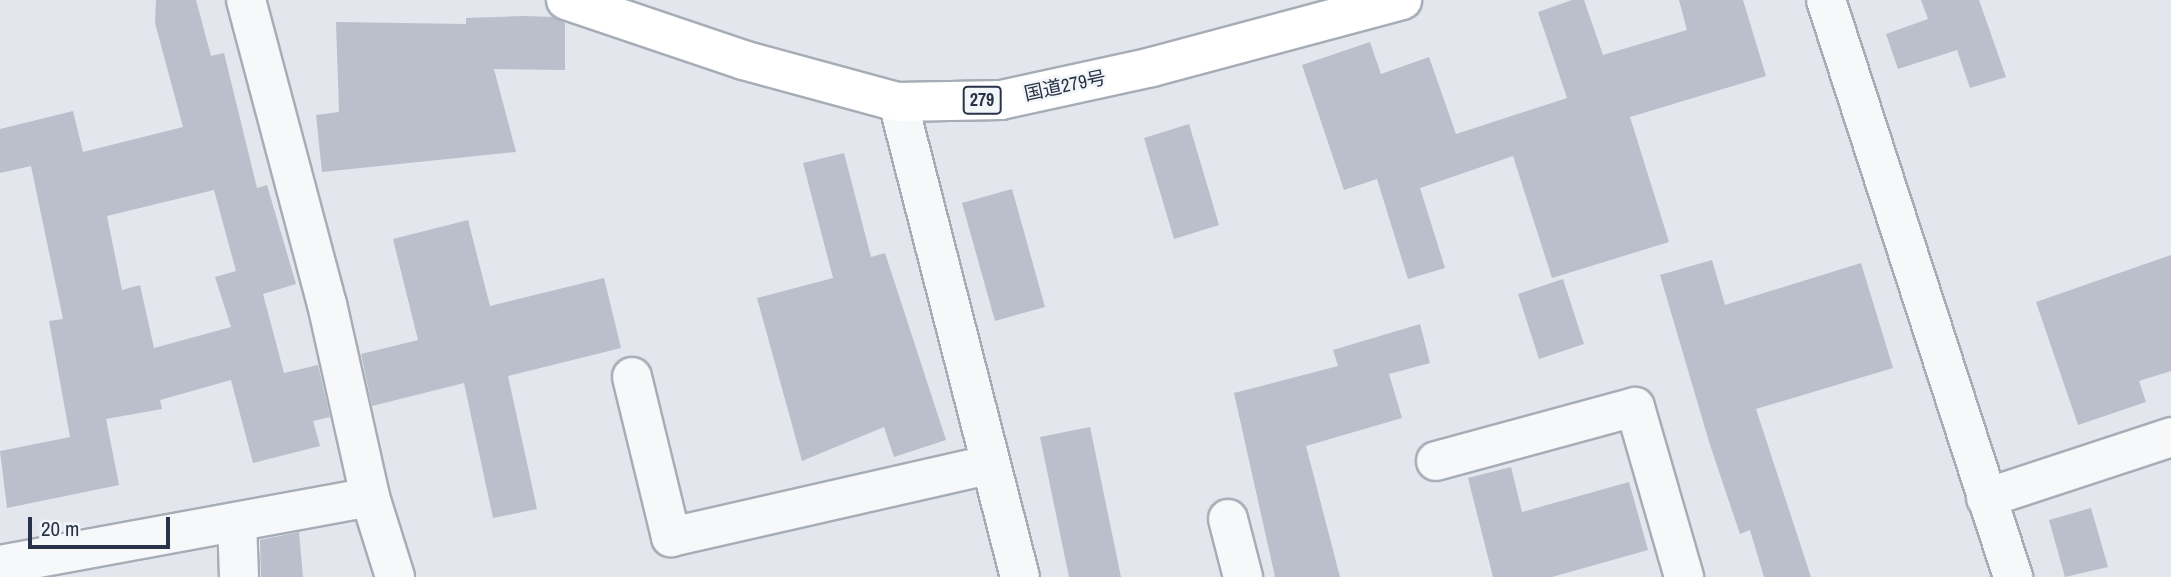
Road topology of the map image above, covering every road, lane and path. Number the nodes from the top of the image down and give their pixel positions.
1 (246, 0) edge
2 (566, 0) edge
3 (1402, 0) edge
4 (1826, 0) edge
5 (898, 102) junction
6 (632, 377) dead end
7 (2171, 437) edge
8 (1436, 461) dead end
9 (988, 465) junction
10 (370, 497) junction
11 (1986, 498) junction
12 (1228, 519) dead end
13 (237, 522) junction
14 (0, 565) edge
15 (239, 577) edge
16 (395, 577) edge
17 (1020, 577) edge
18 (1243, 577) edge
19 (1684, 577) edge
20 (2013, 577) edge

1 - 10 street
2 - 5 highway, 国道279号 / 279
3 - 5 highway, 国道279号 / 279
4 - 11 street
5 - 9 street
6 - 9 street
7 - 11 street
8 - 19 street
9 - 17 street
10 - 13 street
10 - 16 street
11 - 20 street
12 - 18 street
13 - 14 street
13 - 15 street

